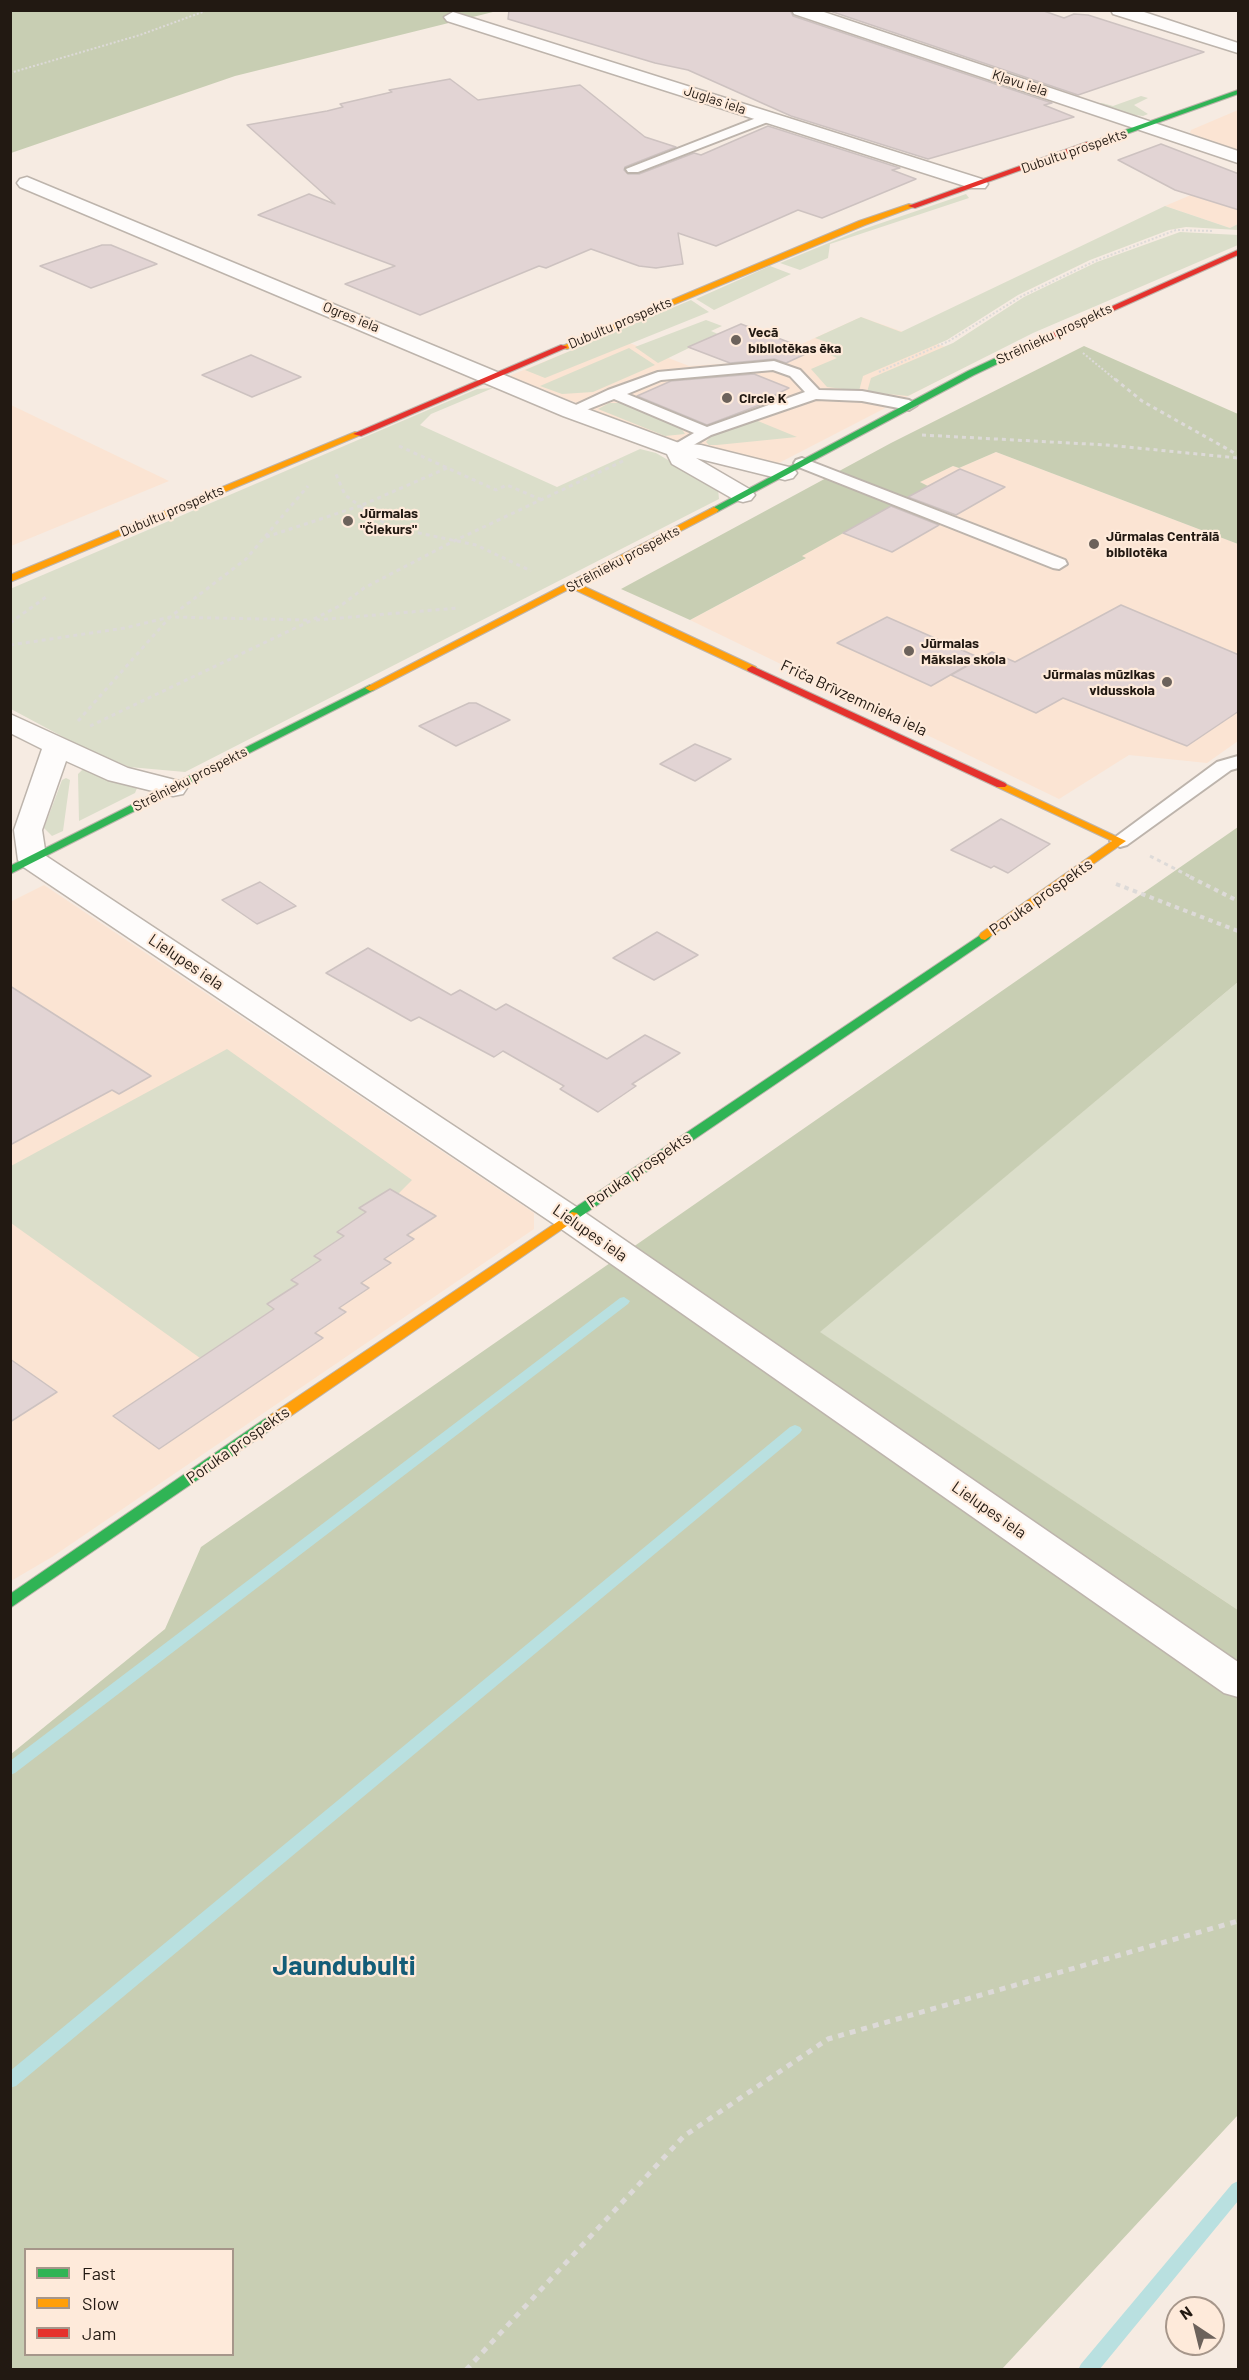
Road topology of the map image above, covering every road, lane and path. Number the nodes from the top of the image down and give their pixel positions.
1 (208, 10) edge
2 (800, 10) edge
3 (1119, 10) edge
4 (453, 17) dead end
5 (1239, 48) edge
6 (10, 73) edge
7 (1239, 92) edge
8 (769, 117) junction
9 (1148, 126) junction
10 (1239, 158) edge
11 (633, 169) dead end
12 (27, 183) dead end
13 (978, 184) junction
14 (1222, 232) dead end
15 (1239, 252) edge
16 (1075, 346) dead end
17 (730, 369) junction
18 (746, 376) dead end
19 (490, 377) junction
20 (783, 391) dead end
21 (614, 393) junction
22 (808, 396) junction
23 (861, 396) junction
24 (909, 405) junction
25 (572, 411) junction
26 (706, 432) junction
27 (914, 435) dead end
28 (398, 446) dead end
29 (672, 448) junction
30 (1239, 457) edge
31 (447, 468) junction
32 (794, 468) junction
33 (335, 471) dead end
34 (313, 480) dead end
35 (743, 495) junction
36 (542, 500) junction
37 (360, 506) junction
38 (264, 538) junction
39 (452, 542) junction
40 (1059, 564) dead end
41 (10, 579) edge
42 (570, 587) junction
43 (462, 608) dead end
44 (170, 617) junction
45 (312, 620) junction
46 (10, 645) edge
47 (10, 722) edge
48 (56, 746) junction
49 (1239, 762) edge
50 (173, 788) junction
51 (1120, 841) junction
52 (22, 866) edge
53 (1081, 871) junction
54 (1239, 901) edge
55 (1239, 931) edge
56 (569, 1218) junction
57 (10, 1602) edge
58 (1236, 1677) edge
59 (1239, 1921) edge
60 (466, 2370) edge

1 - 6 path
2 - 9 street, Kļavu iela
3 - 5 street
4 - 8 street, Juglas iela
7 - 9 main road, Dubultu prospekts
8 - 11 lane
8 - 13 street, Juglas iela
9 - 10 street, Kļavu iela
9 - 13 main road, Dubultu prospekts
12 - 19 street, Ogres iela
13 - 19 main road, Dubultu prospekts
14 - 23 path
15 - 24 main road, Strēlnieku prospekts
16 - 30 path
17 - 18 lane
17 - 21 lane
17 - 22 lane
19 - 25 street, Ogres iela
19 - 41 main road, Dubultu prospekts
20 - 22 lane
21 - 25 lane
21 - 26 lane
22 - 23 lane
22 - 26 lane
23 - 24 lane
24 - 32 main road, Strēlnieku prospekts
25 - 29 street, Ogres iela
26 - 29 lane
27 - 30 path
28 - 31 path
29 - 32 street, Ogres iela
29 - 35 street, Ogres iela
29 - 36 path
31 - 36 path
31 - 37 path
32 - 35 main road, Strēlnieku prospekts
32 - 40 lane
33 - 37 path
34 - 38 path
35 - 42 main road, Strēlnieku prospekts
36 - 39 path
37 - 38 path
37 - 39 path
38 - 44 path
39 - 42 path
39 - 45 path
42 - 50 main road, Strēlnieku prospekts
42 - 51 main road, Friča Brīvzemnieka iela
43 - 45 path
44 - 45 path
44 - 46 path
44 - 48 path
45 - 48 path
47 - 48 street
48 - 50 street
48 - 52 street
49 - 51 lane, Poruka prospekts
50 - 52 main road, Strēlnieku prospekts
51 - 53 main road, Poruka prospekts
51 - 54 path
52 - 56 street, Lielupes iela
53 - 55 path
53 - 56 main road, Poruka prospekts
56 - 57 main road, Poruka prospekts
56 - 58 street, Lielupes iela
59 - 60 path

